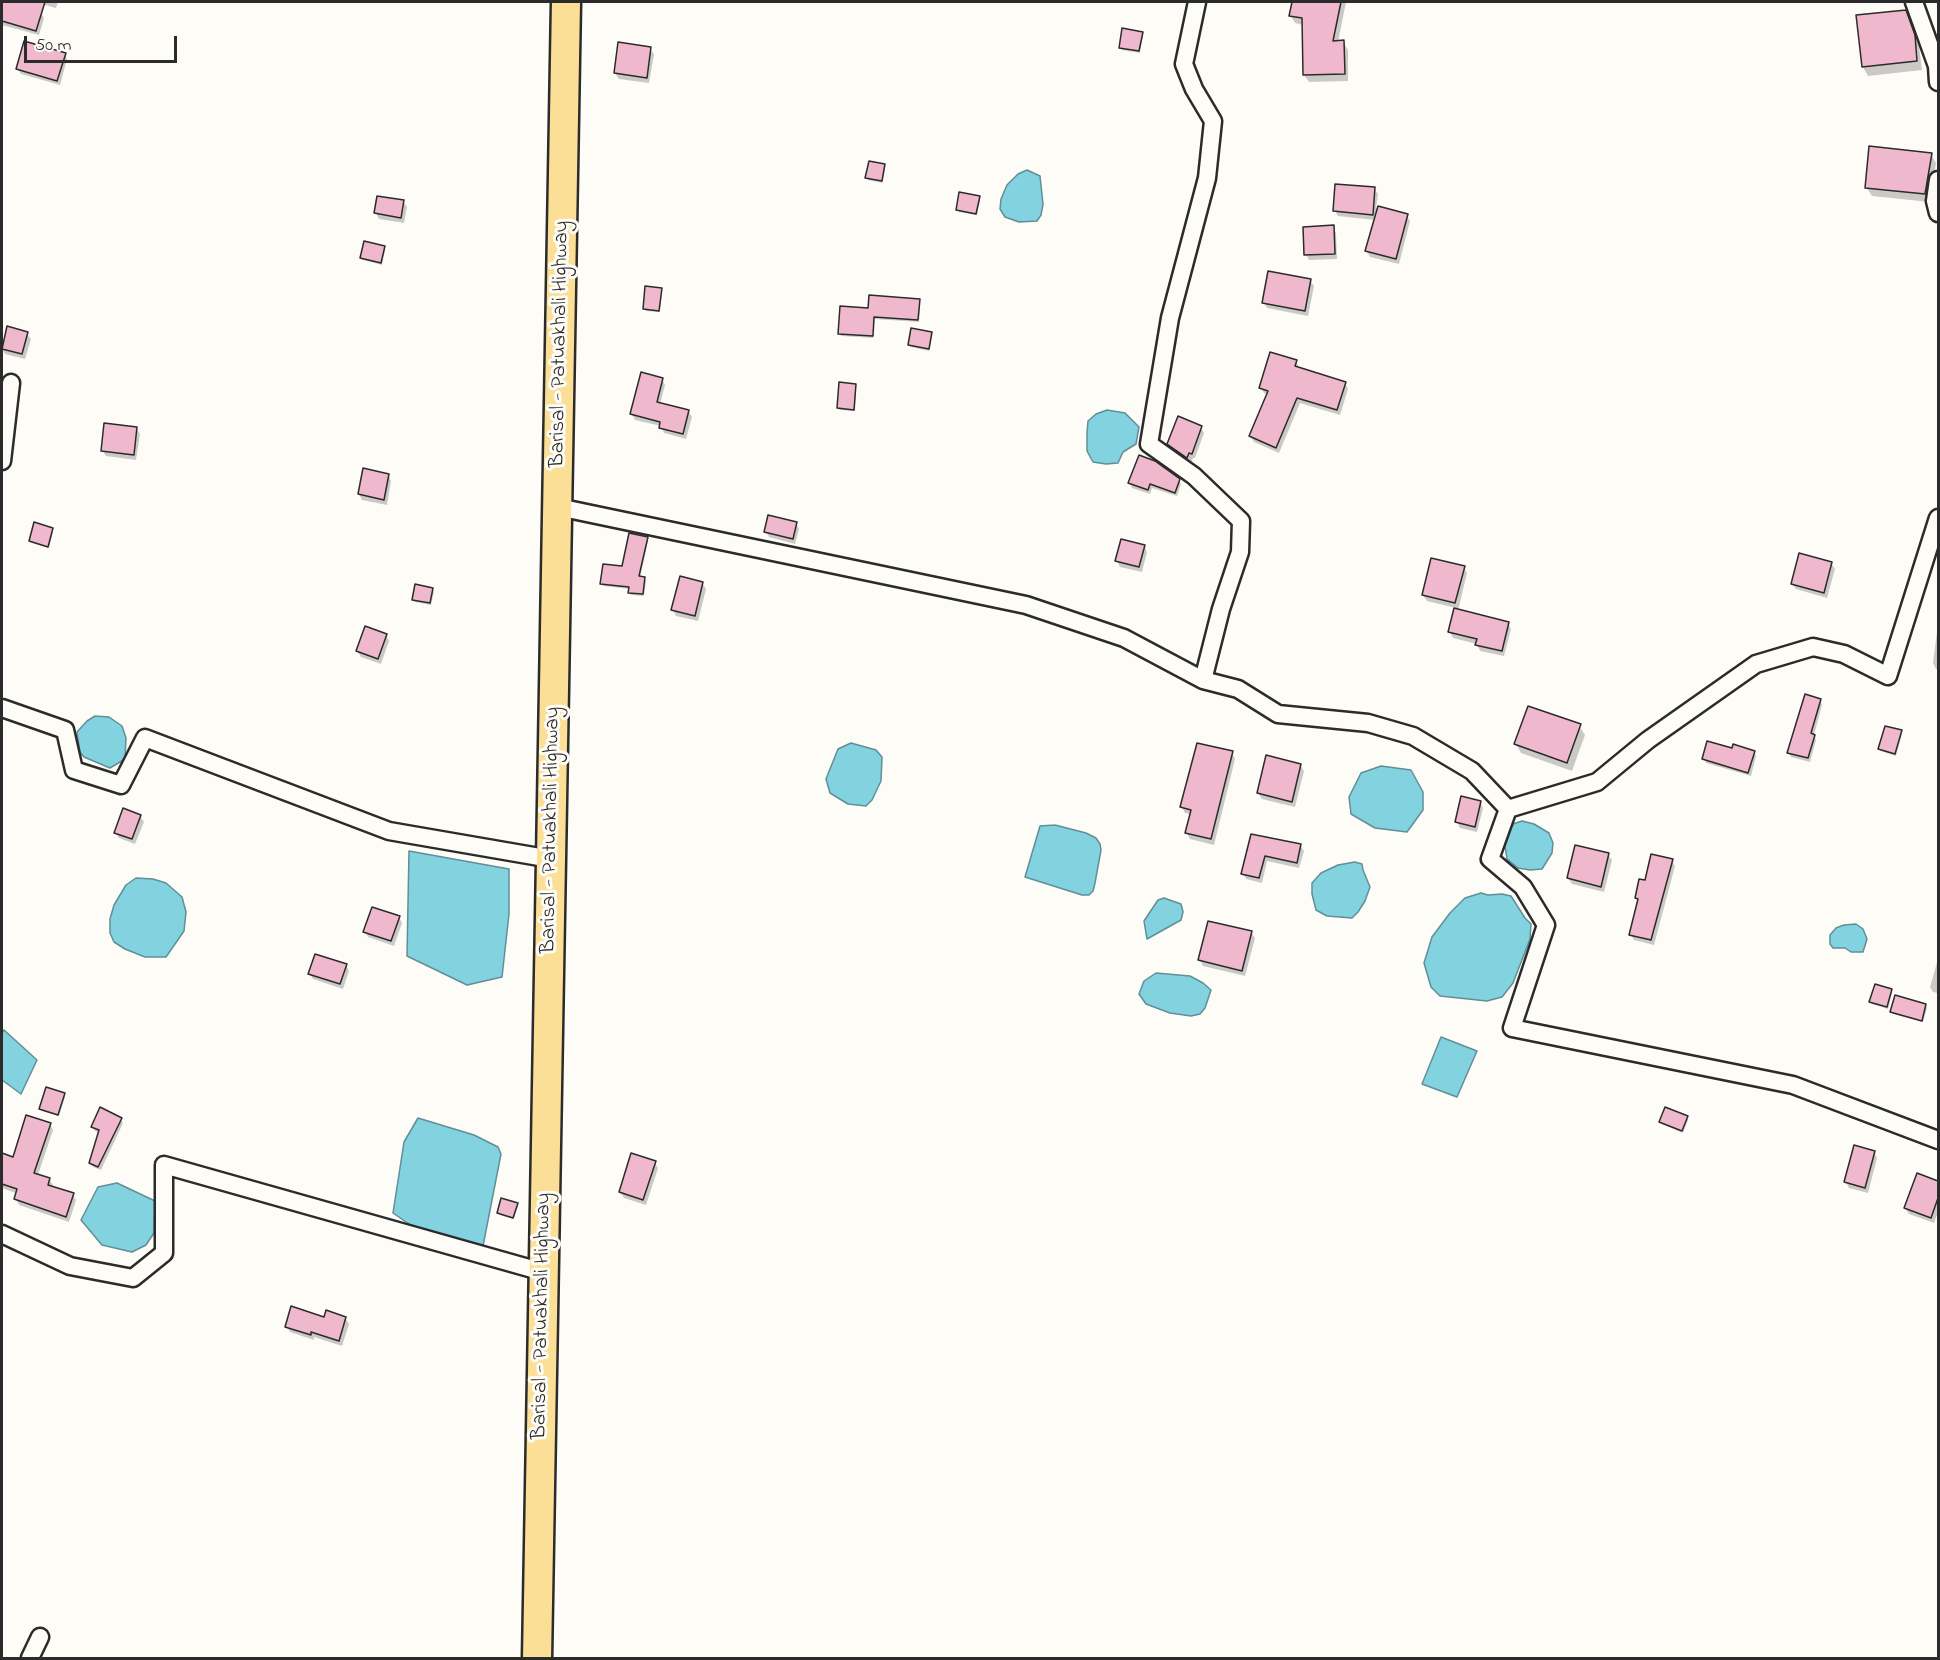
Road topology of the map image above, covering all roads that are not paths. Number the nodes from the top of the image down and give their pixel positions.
1 (566, 2) edge
2 (1197, 2) edge
3 (1914, 2) edge
4 (1938, 82) edge
5 (1938, 180) edge
6 (1938, 213) edge
7 (11, 383) dead end
8 (2, 461) edge
9 (558, 507) junction
10 (1938, 518) edge
11 (1203, 680) junction
12 (2, 708) edge
13 (1508, 809) junction
14 (551, 859) junction
15 (1938, 1140) edge
16 (2, 1234) edge
17 (543, 1272) junction
18 (40, 1637) dead end
19 (30, 1659) edge
20 (537, 1659) edge

1 - 9 highway, Barisal - Patuakhali Highway
2 - 11 street
3 - 4 street
5 - 6 street
7 - 8 street
9 - 11 street
9 - 14 highway, Barisal - Patuakhali Highway
10 - 13 street
11 - 13 street
12 - 14 street
13 - 15 street
14 - 17 highway, Barisal - Patuakhali Highway
16 - 17 street
17 - 20 highway, Barisal - Patuakhali Highway
18 - 19 street

